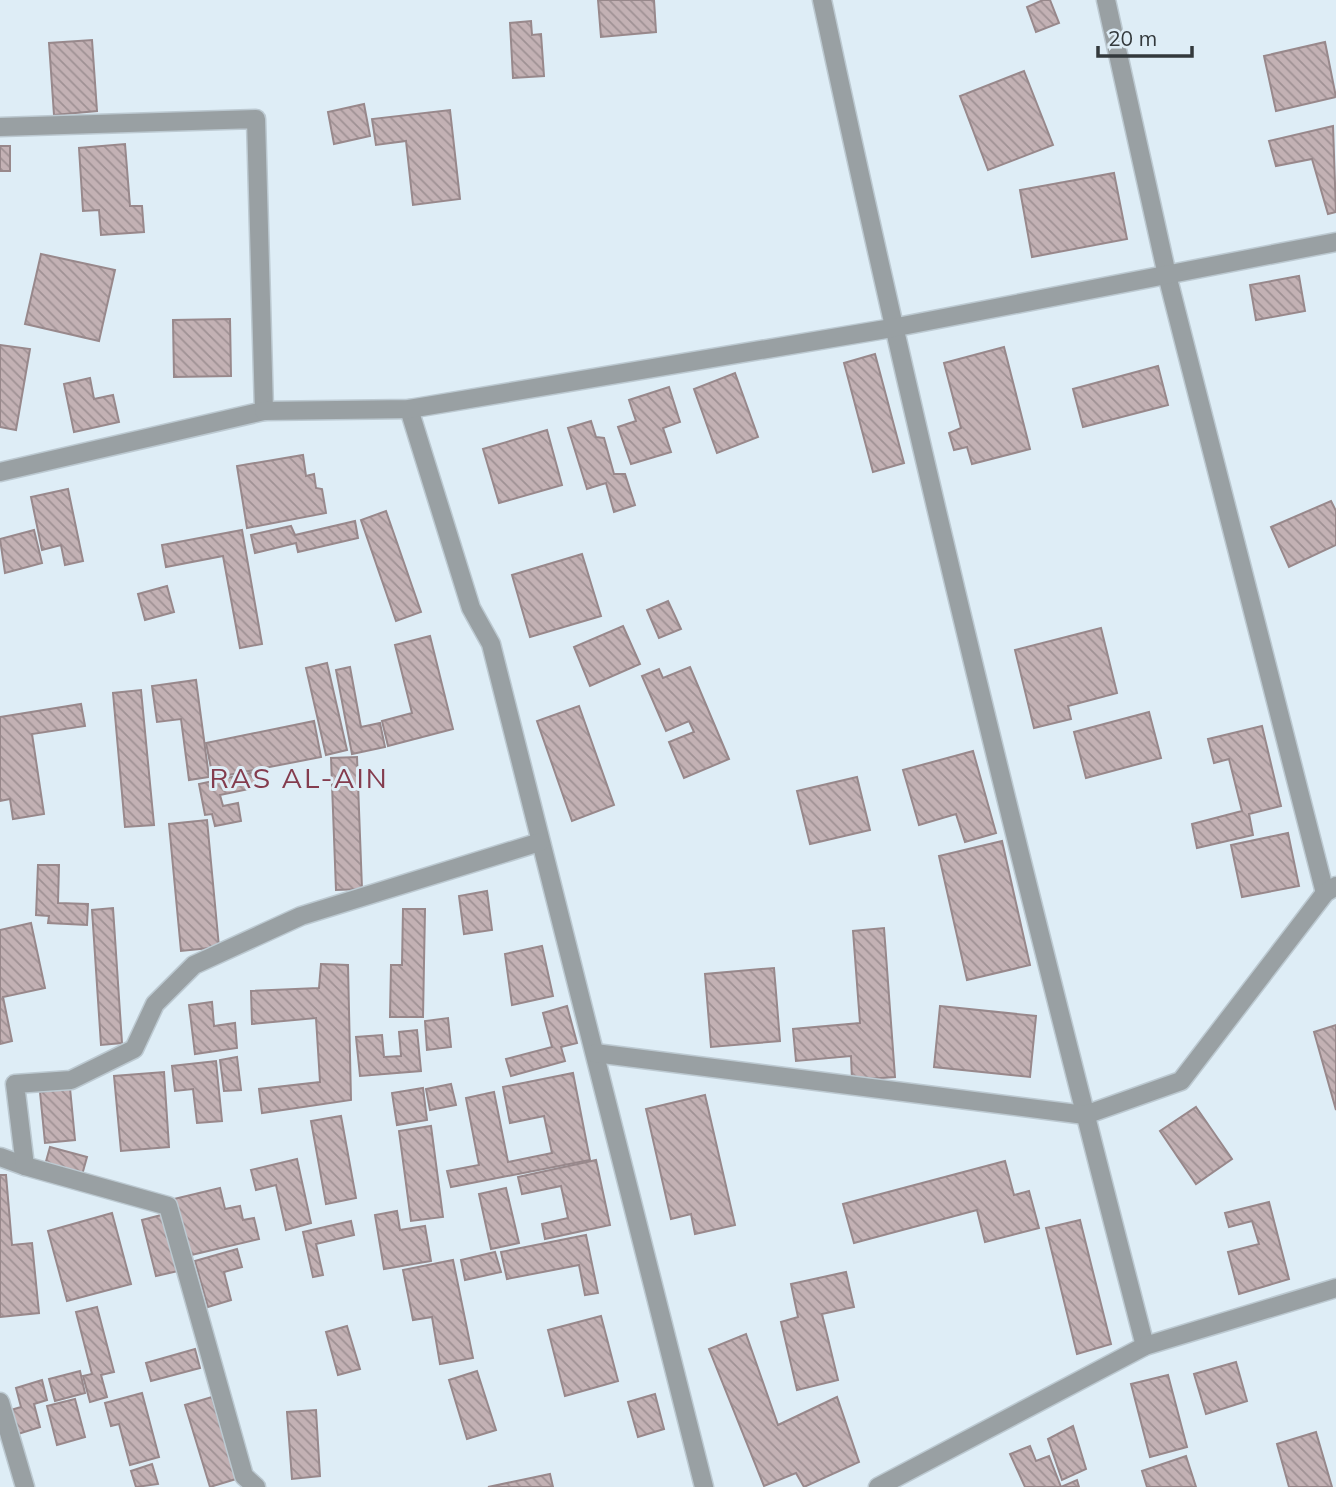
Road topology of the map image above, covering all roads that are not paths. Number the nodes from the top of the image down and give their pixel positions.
1 (822, 0) edge
2 (1105, 0) edge
3 (0, 127) edge
4 (1336, 242) edge
5 (1167, 275) junction
6 (892, 328) junction
7 (409, 409) junction
8 (264, 411) junction
9 (0, 472) edge
10 (540, 842) junction
11 (1331, 890) edge
12 (595, 1053) junction
13 (7, 1080) edge
14 (1085, 1115) junction
15 (0, 1157) edge
16 (25, 1166) junction
17 (1336, 1288) edge
18 (1145, 1346) junction
19 (0, 1402) edge
20 (25, 1487) edge
21 (256, 1487) edge
22 (704, 1487) edge
23 (878, 1487) edge

1 - 6 street
2 - 5 street
3 - 8 street
4 - 5 street
5 - 6 street
5 - 11 street
6 - 7 street
6 - 14 street
7 - 8 street
7 - 10 street
8 - 9 street
10 - 12 street
10 - 13 street
11 - 14 street
12 - 14 street
12 - 22 street
13 - 16 street
14 - 18 street
15 - 16 street
16 - 21 street
17 - 18 street
18 - 23 street
19 - 20 street

